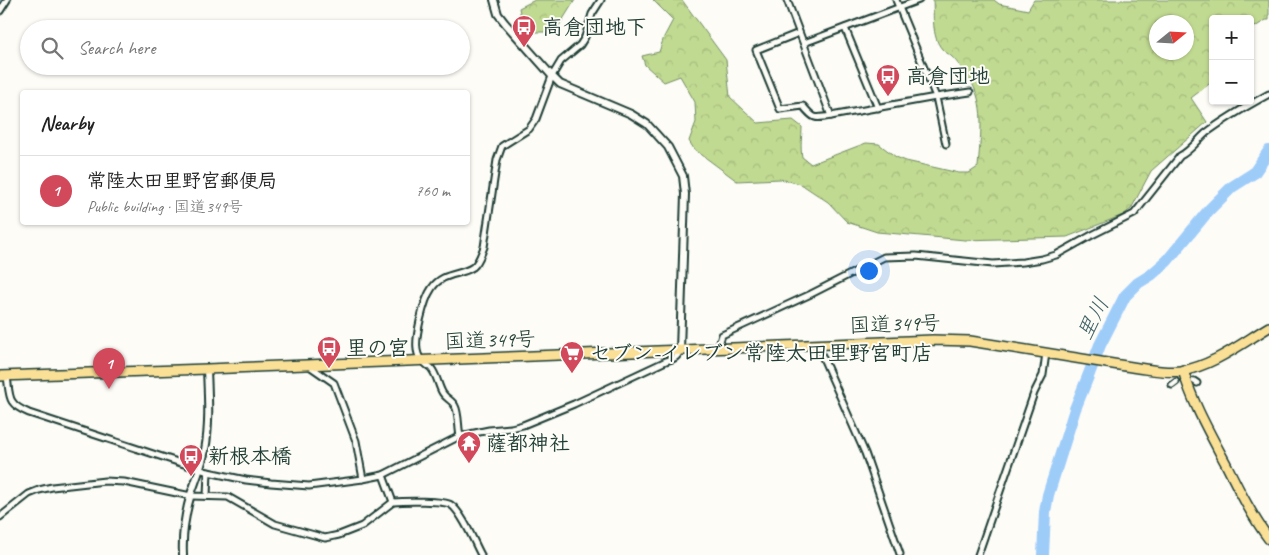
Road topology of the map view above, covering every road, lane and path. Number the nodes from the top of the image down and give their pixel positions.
1 (7, 0) edge
2 (494, 0) edge
3 (601, 0) edge
4 (787, 0) edge
5 (896, 0) edge
6 (919, 0) edge
7 (899, 7) junction
8 (0, 12) edge
9 (845, 28) junction
10 (799, 33) junction
11 (804, 43) junction
12 (552, 76) junction
13 (970, 92) dead end
14 (1269, 94) edge
15 (936, 97) junction
16 (878, 108) junction
17 (831, 116) junction
18 (946, 144) dead end
19 (1269, 327) edge
20 (820, 344) junction
21 (718, 348) junction
22 (680, 350) junction
23 (1051, 354) junction
24 (422, 361) junction
25 (308, 365) junction
26 (207, 369) junction
27 (1182, 370) junction
28 (4, 376) edge
29 (460, 436) junction
30 (200, 468) junction
31 (208, 472) junction
32 (383, 475) junction
33 (363, 479) junction
34 (191, 496) junction
35 (207, 496) junction
36 (392, 502) junction
37 (0, 517) edge
38 (1269, 539) edge
39 (900, 554) edge
40 (183, 555) edge
41 (481, 555) edge
42 (978, 555) edge

1 - 8 street
2 - 12 street
3 - 12 street
4 - 10 street
5 - 7 street
6 - 7 street
7 - 9 street
7 - 15 street
9 - 11 street
9 - 16 street
10 - 11 street
10 - 17 street
11 - 17 street
12 - 22 street
12 - 24 street
13 - 15 street
14 - 21 street
15 - 16 street
15 - 18 street
16 - 17 street
19 - 27 main road, 国道349号
20 - 21 main road, 国道349号
20 - 23 main road, 国道349号
20 - 39 street
21 - 22 main road, 国道349号
22 - 24 main road, 国道349号
22 - 29 street
23 - 27 main road, 国道349号
23 - 42 street
24 - 25 main road, 国道349号
24 - 29 street
25 - 26 main road, 国道349号
25 - 33 street
26 - 28 main road, 国道349号
26 - 30 street
27 - 38 main road
28 - 30 street
29 - 32 street
30 - 31 street
30 - 34 street
31 - 33 street
31 - 35 street
32 - 33 street
32 - 36 street
34 - 35 street
34 - 37 street
34 - 40 street
35 - 36 street
36 - 41 street

